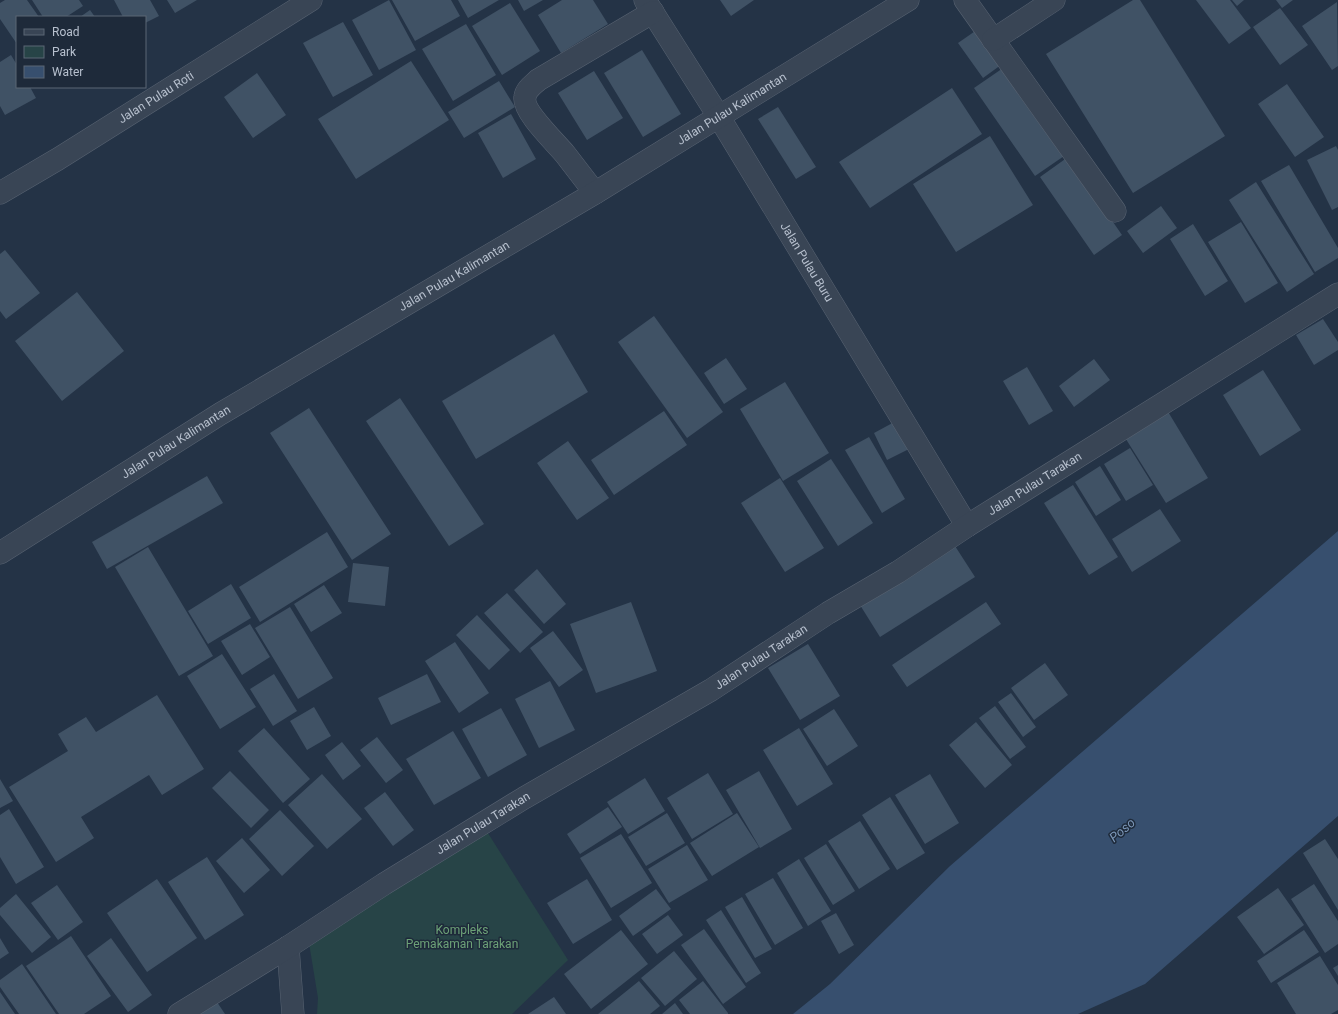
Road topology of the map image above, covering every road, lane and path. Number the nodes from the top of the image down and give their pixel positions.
1 (311, 0) edge
2 (908, 0) edge
3 (965, 0) edge
4 (1054, 0) edge
5 (649, 6) edge
6 (993, 40) junction
7 (719, 117) junction
8 (0, 193) edge
9 (595, 193) junction
10 (1115, 211) dead end
11 (1338, 294) edge
12 (967, 526) junction
13 (0, 553) edge
14 (288, 947) junction
15 (179, 1014) edge
16 (293, 1014) edge

1 - 8 street, Jalan Pulau Roti
2 - 7 street, Jalan Pulau Kalimantan
3 - 6 street
4 - 6 street
5 - 7 street, Jalan Pulau Buru
5 - 9 street
6 - 10 street
7 - 9 street, Jalan Pulau Kalimantan
7 - 12 street, Jalan Pulau Buru
9 - 13 street, Jalan Pulau Kalimantan
11 - 12 street, Jalan Pulau Tarakan
12 - 14 street, Jalan Pulau Tarakan
14 - 15 street, Jalan Pulau Tarakan
14 - 16 street

